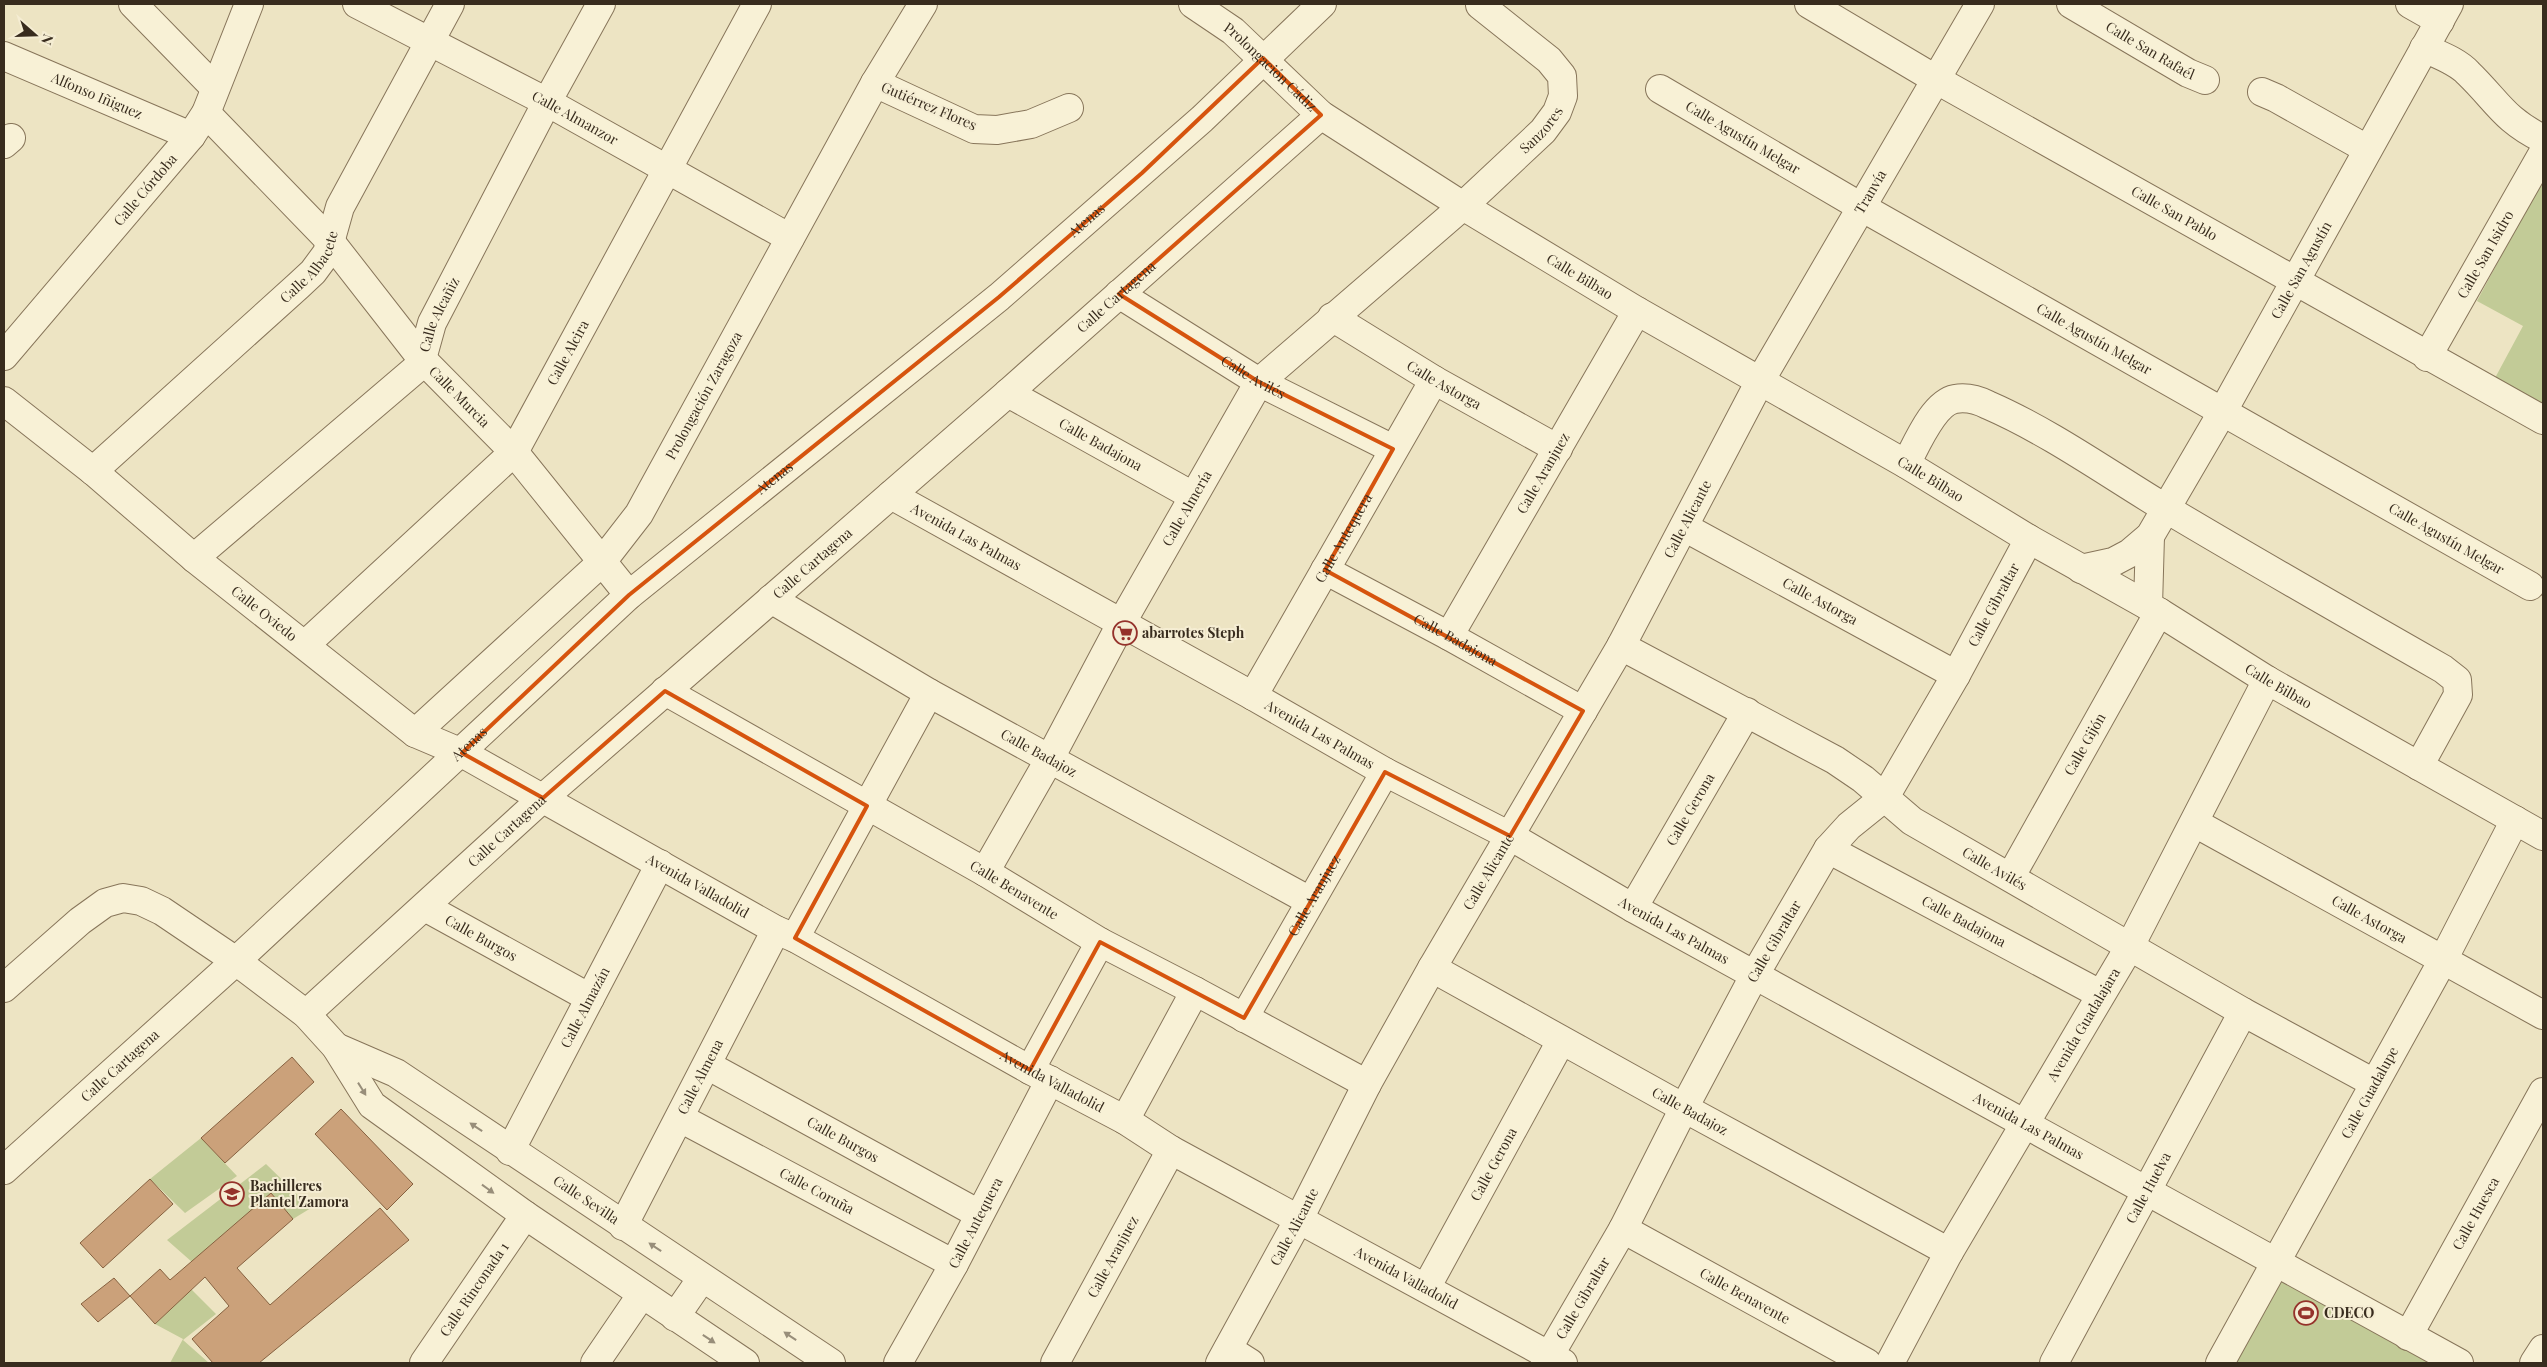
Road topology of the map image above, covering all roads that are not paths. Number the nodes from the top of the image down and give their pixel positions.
1 (134, 4) edge
2 (249, 4) edge
3 (357, 4) edge
4 (450, 4) edge
5 (601, 4) edge
6 (757, 4) edge
7 (922, 4) edge
8 (1193, 4) edge
9 (1322, 4) edge
10 (1809, 4) edge
11 (1980, 4) edge
12 (2071, 4) edge
13 (2410, 4) edge
14 (1480, 6) dead end
15 (2444, 12) edge
16 (429, 42) junction
17 (2424, 48) junction
18 (4, 56) edge
19 (1263, 58) junction
20 (1937, 80) junction
21 (2205, 80) dead end
22 (875, 83) junction
23 (214, 88) junction
24 (1660, 89) dead end
25 (2262, 92) dead end
26 (546, 102) junction
27 (1070, 108) dead end
28 (206, 113) junction
29 (1321, 115) junction
30 (191, 136) junction
31 (2543, 139) edge
32 (2367, 148) junction
33 (2543, 153) edge
34 (668, 171) junction
35 (1463, 206) junction
36 (1863, 208) junction
37 (790, 238) junction
38 (330, 241) junction
39 (2296, 280) junction
40 (1119, 294) junction
41 (1636, 311) junction
42 (1332, 317) junction
43 (4, 356) edge
44 (2427, 357) junction
45 (422, 359) junction
46 (1434, 380) junction
47 (1760, 381) junction
48 (1259, 382) junction
49 (1008, 393) junction
50 (4, 401) edge
51 (2223, 411) junction
52 (2543, 420) edge
53 (1392, 449) junction
54 (1558, 449) junction
55 (514, 452) junction
56 (1906, 464) junction
57 (93, 471) junction
58 (890, 495) junction
59 (1193, 496) junction
60 (2166, 509) junction
61 (1684, 527) junction
62 (2150, 536) junction
63 (2030, 539) junction
64 (194, 558) junction
65 (601, 563) junction
66 (2081, 569) junction
67 (1325, 570) junction
68 (2530, 586) dead end
69 (629, 595) junction
70 (771, 599) junction
71 (2154, 609) junction
72 (1122, 622) junction
73 (1449, 636) junction
74 (306, 644) junction
75 (1621, 646) junction
76 (1956, 675) junction
77 (2268, 680) junction
78 (665, 691) junction
79 (929, 693) junction
80 (1253, 696) junction
81 (1583, 711) junction
82 (1747, 712) junction
83 (415, 732) junction
84 (462, 753) junction
85 (1049, 760) junction
86 (2419, 766) junction
87 (1385, 772) junction
88 (1885, 797) junction
89 (543, 798) junction
90 (867, 806) junction
91 (2515, 820) junction
92 (2195, 823) junction
93 (1510, 836) junction
94 (2543, 836) edge
95 (1828, 849) junction
96 (660, 864) junction
97 (985, 872) junction
98 (2011, 876) junction
99 (1310, 901) junction
100 (425, 906) junction
101 (1633, 908) junction
102 (786, 934) junction
103 (1100, 942) junction
104 (2130, 946) junction
105 (2443, 960) junction
106 (236, 961) junction
107 (1432, 968) junction
108 (1754, 976) junction
109 (4, 988) edge
110 (1195, 991) junction
111 (2100, 994) junction
112 (590, 998) junction
113 (2243, 1012) junction
114 (306, 1014) junction
115 (2543, 1015) edge
116 (1244, 1018) junction
117 (1561, 1041) junction
118 (336, 1047) junction
119 (707, 1065) junction
120 (1040, 1075) junction
121 (2374, 1083) junction
122 (1367, 1084) junction
123 (2543, 1092) edge
124 (1684, 1108) junction
125 (680, 1118) junction
126 (1124, 1120) junction
127 (2024, 1124) junction
128 (1171, 1150) junction
129 (510, 1151) junction
130 (4, 1170) edge
131 (2145, 1192) junction
132 (979, 1214) junction
133 (524, 1215) junction
134 (1300, 1219) junction
135 (623, 1226) junction
136 (1623, 1229) junction
137 (1949, 1252) junction
138 (954, 1264) junction
139 (2275, 1264) junction
140 (702, 1278) junction
141 (1426, 1288) junction
142 (642, 1294) junction
143 (675, 1317) junction
144 (2408, 1336) junction
145 (2543, 1349) edge
146 (1232, 1359) edge
147 (1552, 1361) edge
148 (424, 1363) edge
149 (595, 1363) edge
150 (745, 1363) edge
151 (831, 1363) edge
152 (898, 1363) edge
153 (1055, 1363) edge
154 (1867, 1363) edge
155 (1890, 1363) edge
156 (2054, 1363) edge
157 (2220, 1363) edge
158 (2459, 1363) edge
159 (2534, 1363) edge

1 - 23 street
2 - 23 street, Calle Córdoba
3 - 16 street, Calle Almanzor
4 - 16 street, Calle Albacete
5 - 26 street, Calle Alcañiz
6 - 34 street, Calle Alcira
7 - 22 street, Prolongación Zaragoza
8 - 19 street, Prolongación Cádiz
9 - 19 street, Atenas
10 - 20 street, Calle San Pablo
11 - 20 street, Tranvía
12 - 21 street, Calle San Rafaél
13 - 15 street
14 - 35 street, Sanzores
15 - 17 street, Calle San Agustín
16 - 26 street, Calle Almanzor
16 - 38 street, Calle Albacete
17 - 31 street
17 - 32 street, Calle San Agustín
18 - 30 street, Alfonso Iñiguez
19 - 29 street, Prolongación Cádiz
19 - 69 street, Atenas
20 - 36 street, Tranvía
20 - 39 street, Calle San Pablo
22 - 27 street, Gutiérrez Flores
22 - 37 street, Prolongación Zaragoza
23 - 28 street, Calle Córdoba
24 - 36 street, Calle Agustín Melgar
25 - 32 street
26 - 34 street, Calle Almanzor
26 - 45 street, Calle Alcañiz
28 - 30 street, Calle Córdoba
28 - 38 street, Calle Murcia
29 - 35 street, Calle Bilbao
29 - 40 street, Calle Cartagena
30 - 43 street, Calle Córdoba
32 - 39 street, Calle San Agustín
33 - 44 street, Calle San Isidro
34 - 37 street, Calle Almanzor
34 - 55 street, Calle Alcira
35 - 41 street, Calle Bilbao
35 - 42 street, Calle Almería
36 - 47 street, Tranvía
36 - 51 street, Calle Agustín Melgar
37 - 65 street, Prolongación Zaragoza
38 - 45 street, Calle Murcia
38 - 57 street, Calle Albacete
39 - 44 street, Calle San Pablo
39 - 51 street, Calle San Agustín
40 - 48 street, Calle Avilés
40 - 49 street, Calle Cartagena
41 - 47 street, Calle Bilbao
41 - 54 street, Calle Aranjuez
42 - 46 street, Calle Astorga
42 - 48 street, Calle Almería
44 - 52 street, Calle San Pablo
45 - 55 street, Calle Murcia
45 - 64 street, Calle Alcañiz
46 - 53 street, Calle Antequera
46 - 54 street, Calle Astorga
47 - 56 street, Calle Bilbao
47 - 61 street, Calle Alicante
48 - 53 street, Calle Avilés
48 - 59 street, Calle Almería
49 - 58 street, Calle Cartagena
49 - 59 street, Calle Badajona
50 - 57 street, Calle Oviedo
51 - 60 street, Calle San Agustín
51 - 68 street, Calle Agustín Melgar
53 - 67 street, Calle Antequera
54 - 73 street, Calle Aranjuez
55 - 65 street, Calle Murcia
55 - 74 street, Calle Alcira
56 - 60 street
56 - 63 street, Calle Bilbao
57 - 64 street, Calle Oviedo
58 - 70 street, Calle Cartagena
58 - 72 street, Avenida Las Palmas
59 - 72 street, Calle Almería
60 - 62 street, Calle San Agustín
60 - 86 street
61 - 75 street, Calle Alicante
61 - 76 street, Calle Astorga
62 - 66 street, Calle San Agustín
62 - 71 street, Calle San Agustín
63 - 66 street, Calle Bilbao
63 - 76 street, Calle Gibraltar
64 - 74 street, Calle Oviedo
65 - 69 street, Calle Murcia
65 - 83 street, Prolongación Zaragoza
66 - 71 street, Calle Bilbao
67 - 73 street, Calle Badajona
67 - 80 street, Calle Antequera
69 - 84 street, Atenas
70 - 78 street, Calle Cartagena
70 - 79 street, Calle Badajoz
71 - 77 street, Calle Bilbao
71 - 98 street, Calle Gijón
72 - 80 street, Avenida Las Palmas
72 - 85 street, Calle Almería
73 - 81 street, Calle Badajona
74 - 83 street, Calle Oviedo
75 - 81 street, Calle Alicante
75 - 82 street, Calle Avilés
76 - 88 street, Calle Gibraltar
77 - 86 street, Calle Bilbao
77 - 92 street, Avenida Guadalajara
78 - 89 street, Calle Cartagena
78 - 90 street, Calle Benavente
79 - 85 street, Calle Badajoz
79 - 90 street, Calle Almena
80 - 87 street, Avenida Las Palmas
81 - 93 street, Calle Alicante
82 - 88 street, Calle Avilés
82 - 101 street, Calle Gerona
83 - 84 street, Calle Oviedo
84 - 89 street, Calle Oviedo
84 - 106 street, Atenas
85 - 97 street, Calle Almería
85 - 99 street, Calle Badajoz
86 - 91 street, Calle Bilbao
87 - 93 street, Avenida Las Palmas
87 - 99 street, Calle Aranjuez
88 - 95 street, Calle Gibraltar
88 - 98 street, Calle Avilés
89 - 96 street, Avenida Valladolid
89 - 100 street, Calle Cartagena
90 - 97 street, Calle Benavente
90 - 102 street, Calle Almena
91 - 94 street, Calle Bilbao
91 - 105 street, Calle Guadalupe
92 - 104 street, Avenida Guadalajara
92 - 105 street, Calle Astorga
93 - 101 street, Avenida Las Palmas
93 - 107 street, Calle Alicante
95 - 108 street, Calle Gibraltar
95 - 111 street, Calle Badajona
96 - 102 street, Avenida Valladolid
96 - 112 street, Calle Almazán
97 - 103 street, Calle Benavente
98 - 104 street, Calle Avilés
99 - 116 street, Calle Aranjuez
100 - 112 street, Calle Burgos
100 - 114 street, Calle Cartagena
101 - 108 street, Avenida Las Palmas
102 - 119 street, Calle Almena
102 - 120 street, Avenida Valladolid
103 - 110 street, Calle Benavente
103 - 120 street, Calle Antequera
104 - 111 street, Avenida Guadalajara
104 - 113 street, Calle Avilés
105 - 115 street, Calle Astorga
105 - 121 street, Calle Guadalupe
106 - 109 street, Calle Sevilla
106 - 114 street, Calle Sevilla
106 - 130 street, Calle Cartagena
107 - 117 street, Calle Badajoz
107 - 122 street, Calle Alicante
108 - 124 street, Calle Gibraltar
108 - 127 street, Avenida Las Palmas
110 - 116 street, Calle Benavente
110 - 126 street
111 - 127 street, Avenida Guadalajara
112 - 129 street, Calle Almazán
113 - 121 street, Calle Avilés
113 - 131 street, Calle Huelva
114 - 118 street, Calle Sevilla
116 - 122 street, Calle Benavente
117 - 124 street, Calle Badajoz
117 - 141 street, Calle Gerona
129 -> 118 street, Calle Sevilla
118 -> 133 street, Calle Sevilla
119 - 125 street, Calle Almena
119 - 132 street, Calle Burgos
120 - 126 street, Avenida Valladolid
120 - 132 street, Calle Antequera
121 - 139 street, Calle Guadalupe
122 - 134 street, Calle Alicante
123 - 144 street, Calle Huesca
124 - 136 street, Calle Gibraltar
124 - 137 street, Calle Badajoz
125 - 135 street, Calle Almena
125 - 138 street, Calle Coruña
126 - 128 street, Avenida Valladolid
127 - 131 street, Avenida Las Palmas
127 - 137 street, Avenida Guadalajara
128 - 134 street, Avenida Valladolid
128 - 153 street, Calle Aranjuez
129 - 135 street, Calle Sevilla
131 - 139 street, Avenida Las Palmas
131 - 156 street, Calle Huelva
132 - 138 street, Calle Antequera
133 - 142 street, Calle Sevilla
133 - 148 street, Calle Rinconada 1
134 - 141 street, Avenida Valladolid
134 - 146 street, Calle Alicante
140 -> 135 street, Calle Sevilla
136 - 147 street, Calle Gibraltar
136 - 154 street, Calle Benavente
137 - 155 street, Avenida Guadalajara
138 - 152 street, Calle Antequera
139 - 144 street, Avenida Las Palmas
139 - 157 street, Calle Guadalupe
140 - 143 street
151 -> 140 street, Calle Sevilla
141 - 147 street, Avenida Valladolid
142 - 143 street, Calle Sevilla
142 - 149 street
143 -> 150 street, Calle Sevilla
144 - 158 street, Avenida Las Palmas
145 - 159 street

